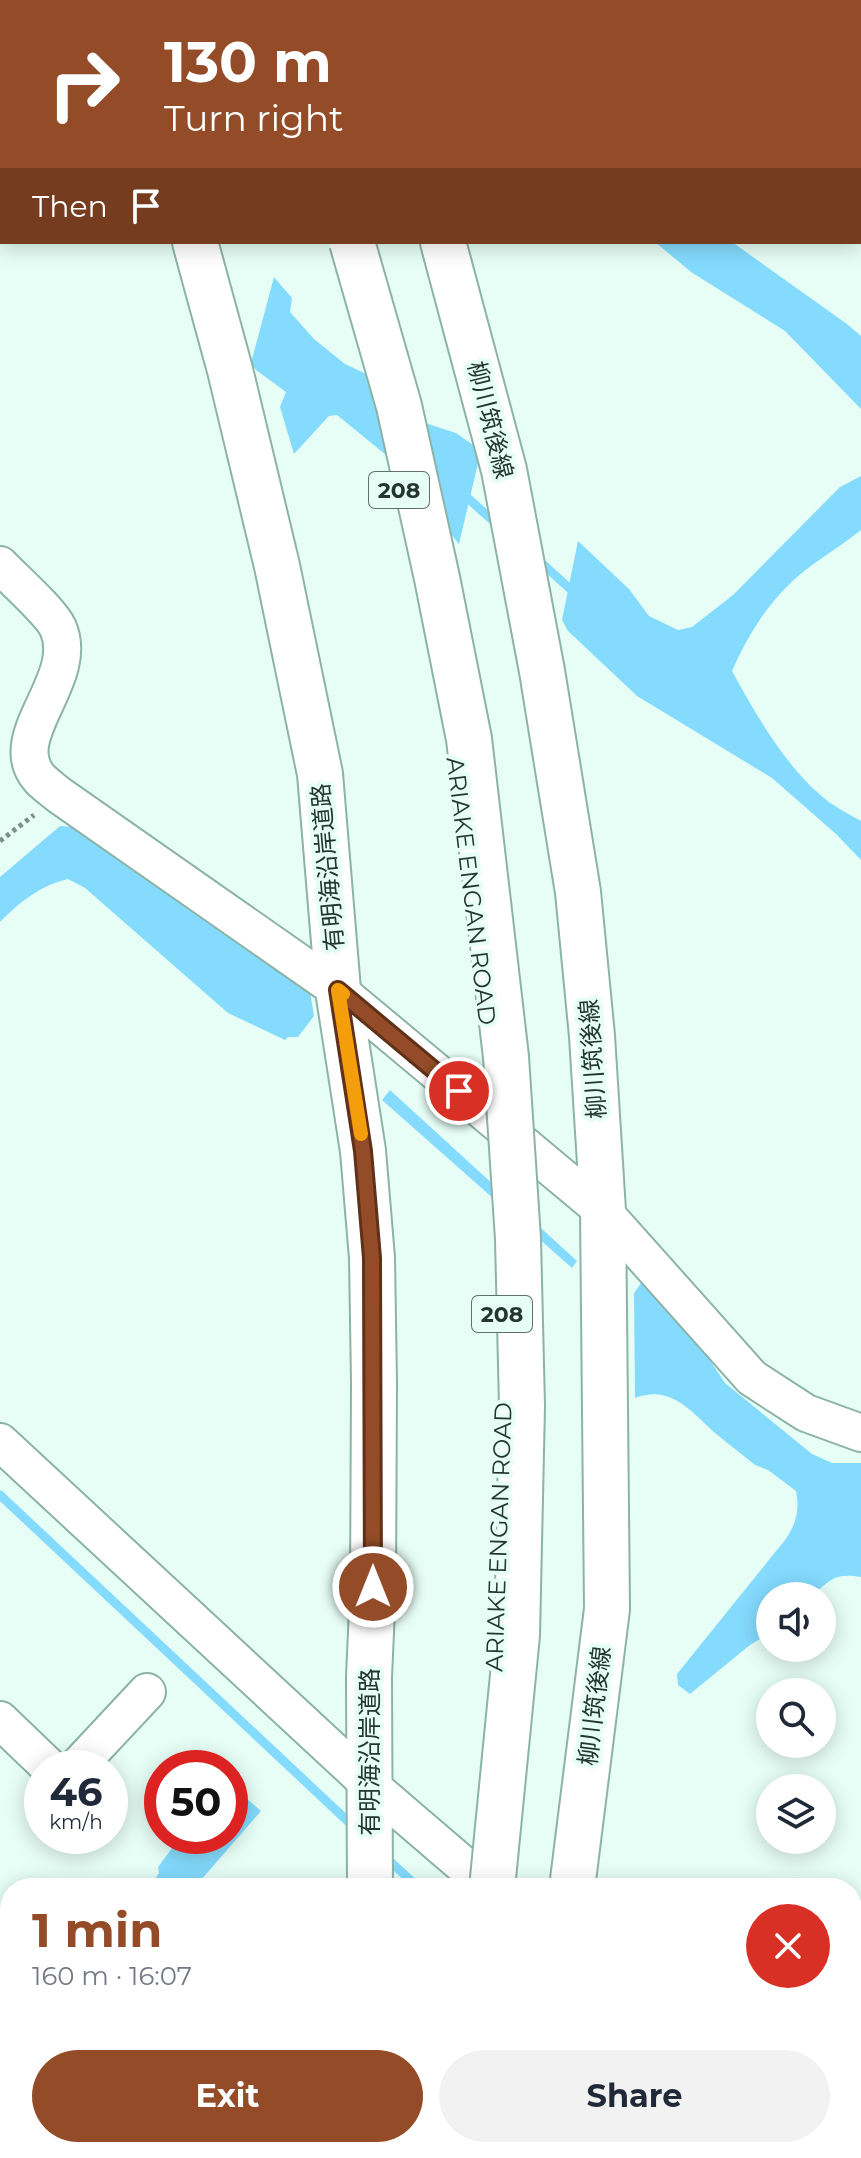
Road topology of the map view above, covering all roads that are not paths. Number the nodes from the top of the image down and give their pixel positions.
1 (196, 244) edge
2 (336, 244) edge
3 (353, 244) edge
4 (444, 244) edge
5 (0, 565) edge
6 (338, 990) junction
7 (603, 1211) junction
8 (861, 1433) edge
9 (0, 1442) edge
10 (147, 1692) dead end
11 (0, 1720) edge
12 (31, 1750) edge
13 (93, 1750) edge
14 (370, 1785) junction
15 (370, 1878) edge
16 (476, 1878) edge
17 (479, 1878) edge
18 (492, 1878) edge
19 (573, 1878) edge

1 - 6 main road, 有明海沿岸道路
2 - 16 main road, ARIAKE ENGAN ROAD / 208
3 - 18 main road, ARIAKE ENGAN ROAD / 208, bridge
4 - 7 main road, 柳川筑後線
5 - 6 street
6 - 7 street
6 - 14 main road, 有明海沿岸道路
7 - 8 street
7 - 19 main road, 柳川筑後線
9 - 14 street
10 - 13 street
11 - 12 street
14 - 15 main road, 有明海沿岸道路
14 - 17 street

